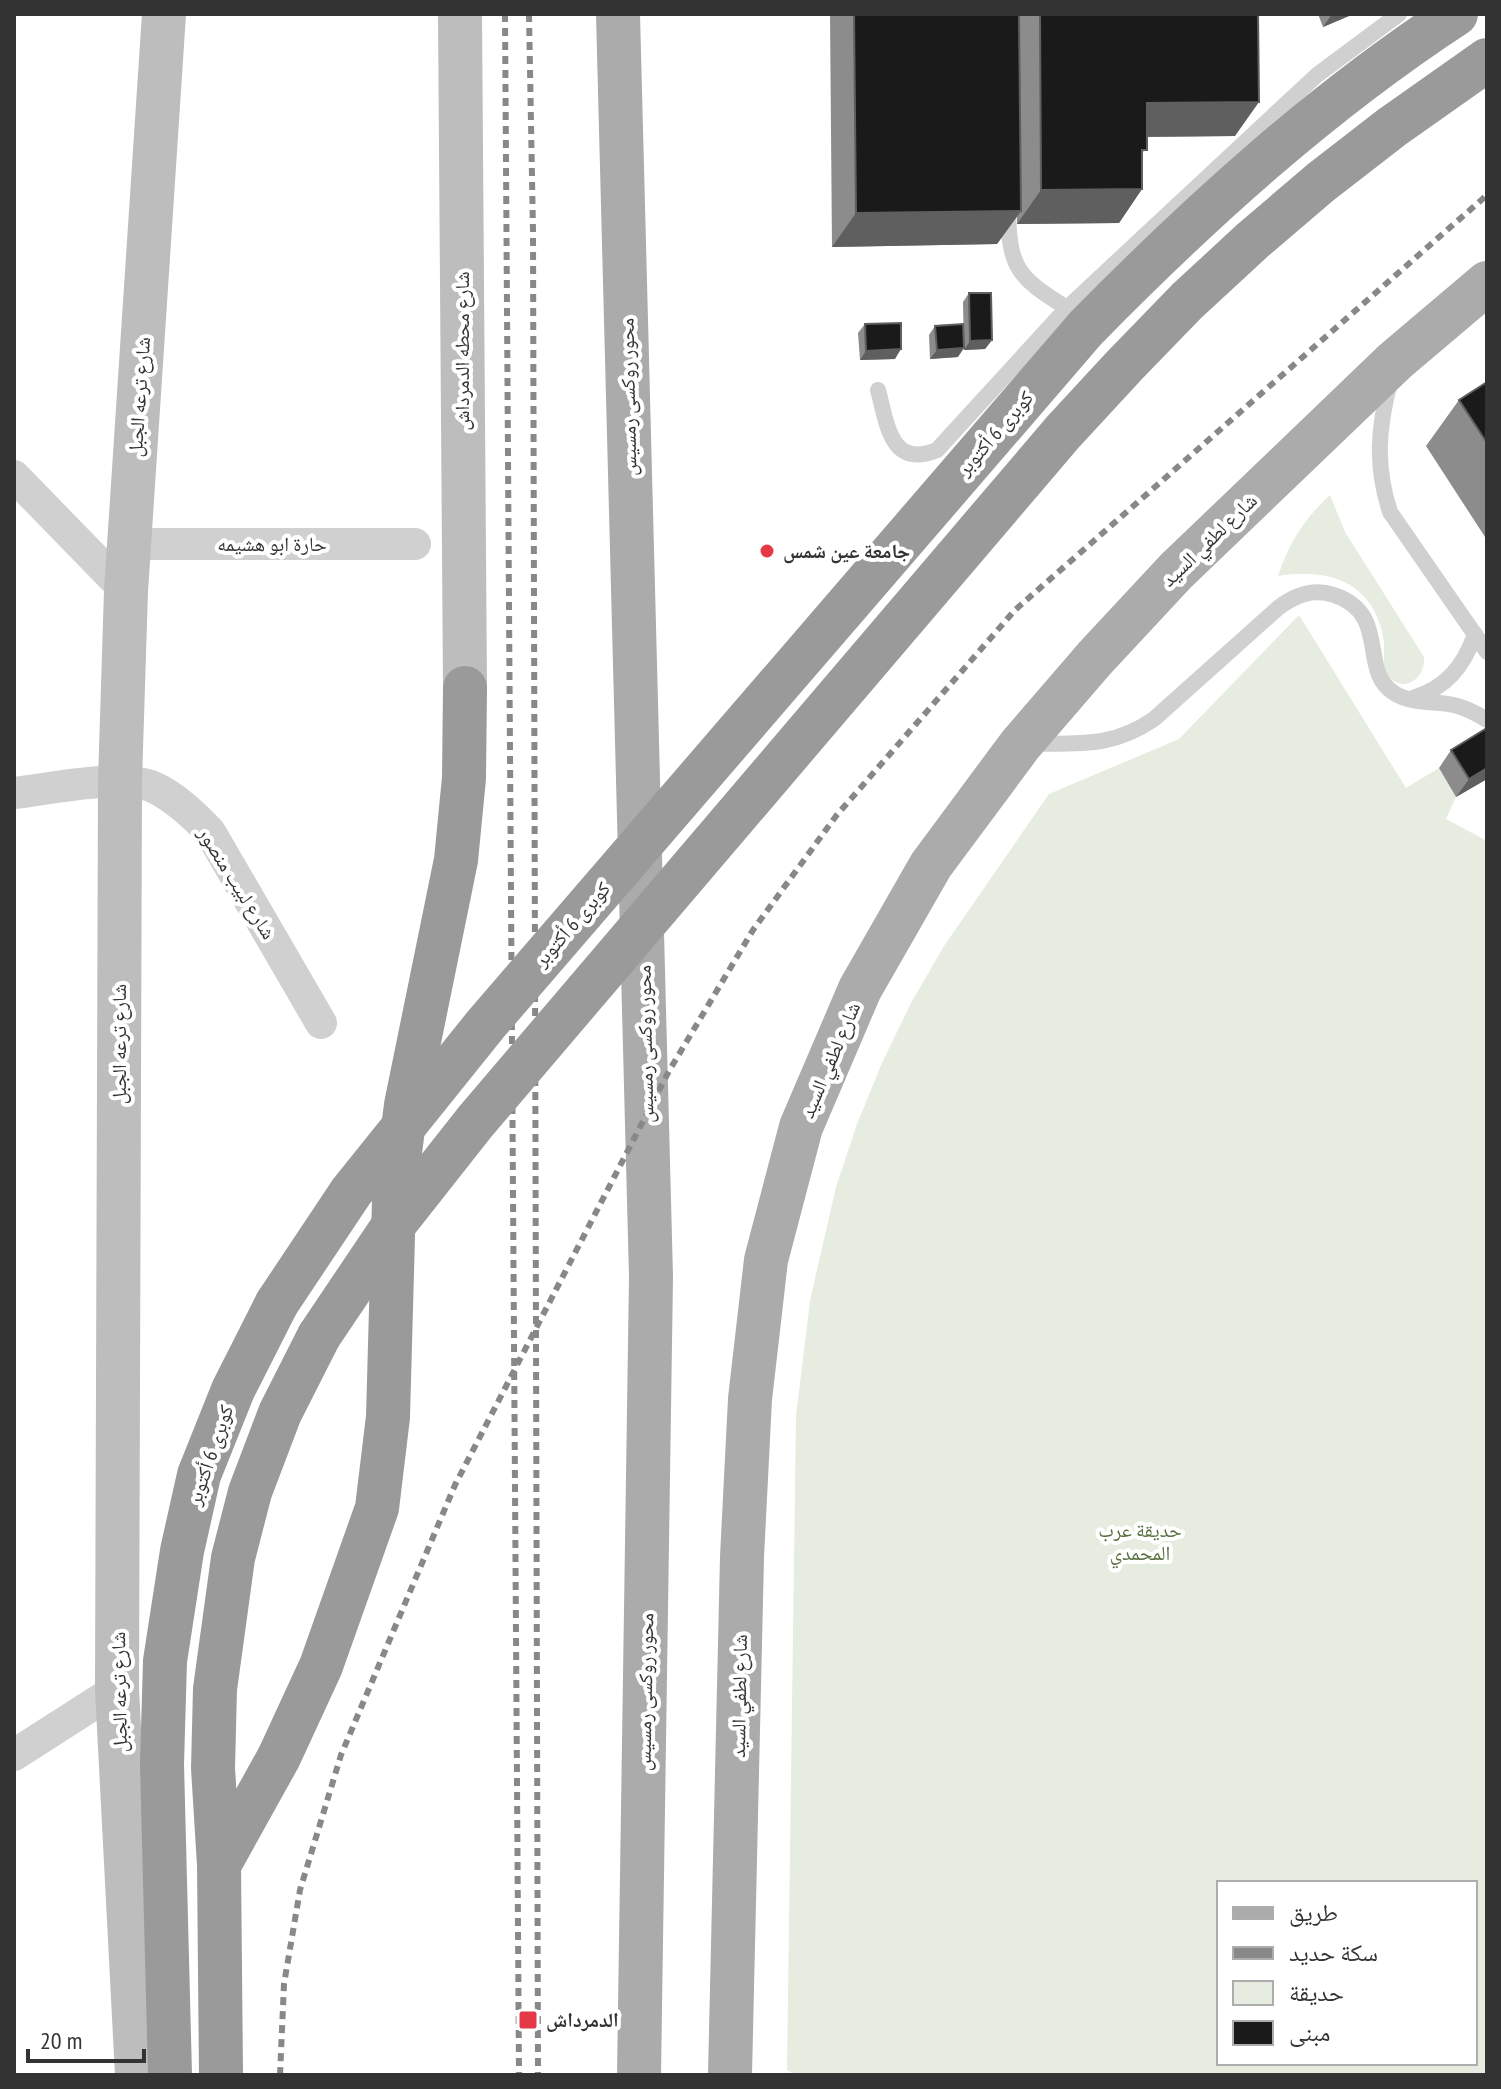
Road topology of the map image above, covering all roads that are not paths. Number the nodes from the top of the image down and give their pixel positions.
1 (164, 14) edge
2 (460, 14) edge
3 (618, 14) edge
4 (1456, 14) edge
5 (1390, 17) edge
6 (1487, 60) edge
7 (1008, 187) edge
8 (1487, 283) edge
9 (1067, 308) junction
10 (1395, 361) junction
11 (878, 390) dead end
12 (14, 476) edge
13 (129, 544) junction
14 (415, 544) dead end
15 (126, 591) junction
16 (1475, 634) junction
17 (1487, 652) edge
18 (465, 688) joint
19 (1408, 700) junction
20 (1487, 720) edge
21 (1020, 745) junction
22 (120, 781) junction
23 (14, 793) edge
24 (321, 1023) dead end
25 (117, 1689) junction
26 (14, 1755) edge
27 (219, 1865) junction
28 (137, 2075) edge
29 (170, 2075) edge
30 (221, 2075) edge
31 (639, 2075) edge
32 (730, 2075) edge

1 - 13 main road, شارع ترعه الجبل
2 - 18 main road, شارع محطه الدمرداش
3 - 31 main road, محور روكسى رمسيس
4 - 29 highway, كوبرى 6 أكتوبر, bridge
5 - 9 lane
6 - 27 highway, bridge
7 - 9 lane
8 - 10 main road, شارع لطفي السيد
9 - 11 lane
10 - 16 lane
10 - 21 main road, شارع لطفي السيد
12 - 15 street
13 - 14 street, حارة ابو هشيمه
13 - 15 main road, شارع ترعه الجبل
15 - 22 main road, شارع ترعه الجبل
16 - 17 lane
16 - 19 lane
18 - 27 highway, bridge
19 - 20 lane
19 - 21 lane
21 - 32 main road, شارع لطفي السيد
22 - 23 street
22 - 24 street, شارع لبيب منصور
22 - 25 main road, شارع ترعه الجبل
25 - 26 street
25 - 28 main road, شارع ترعه الجبل
27 - 30 highway

